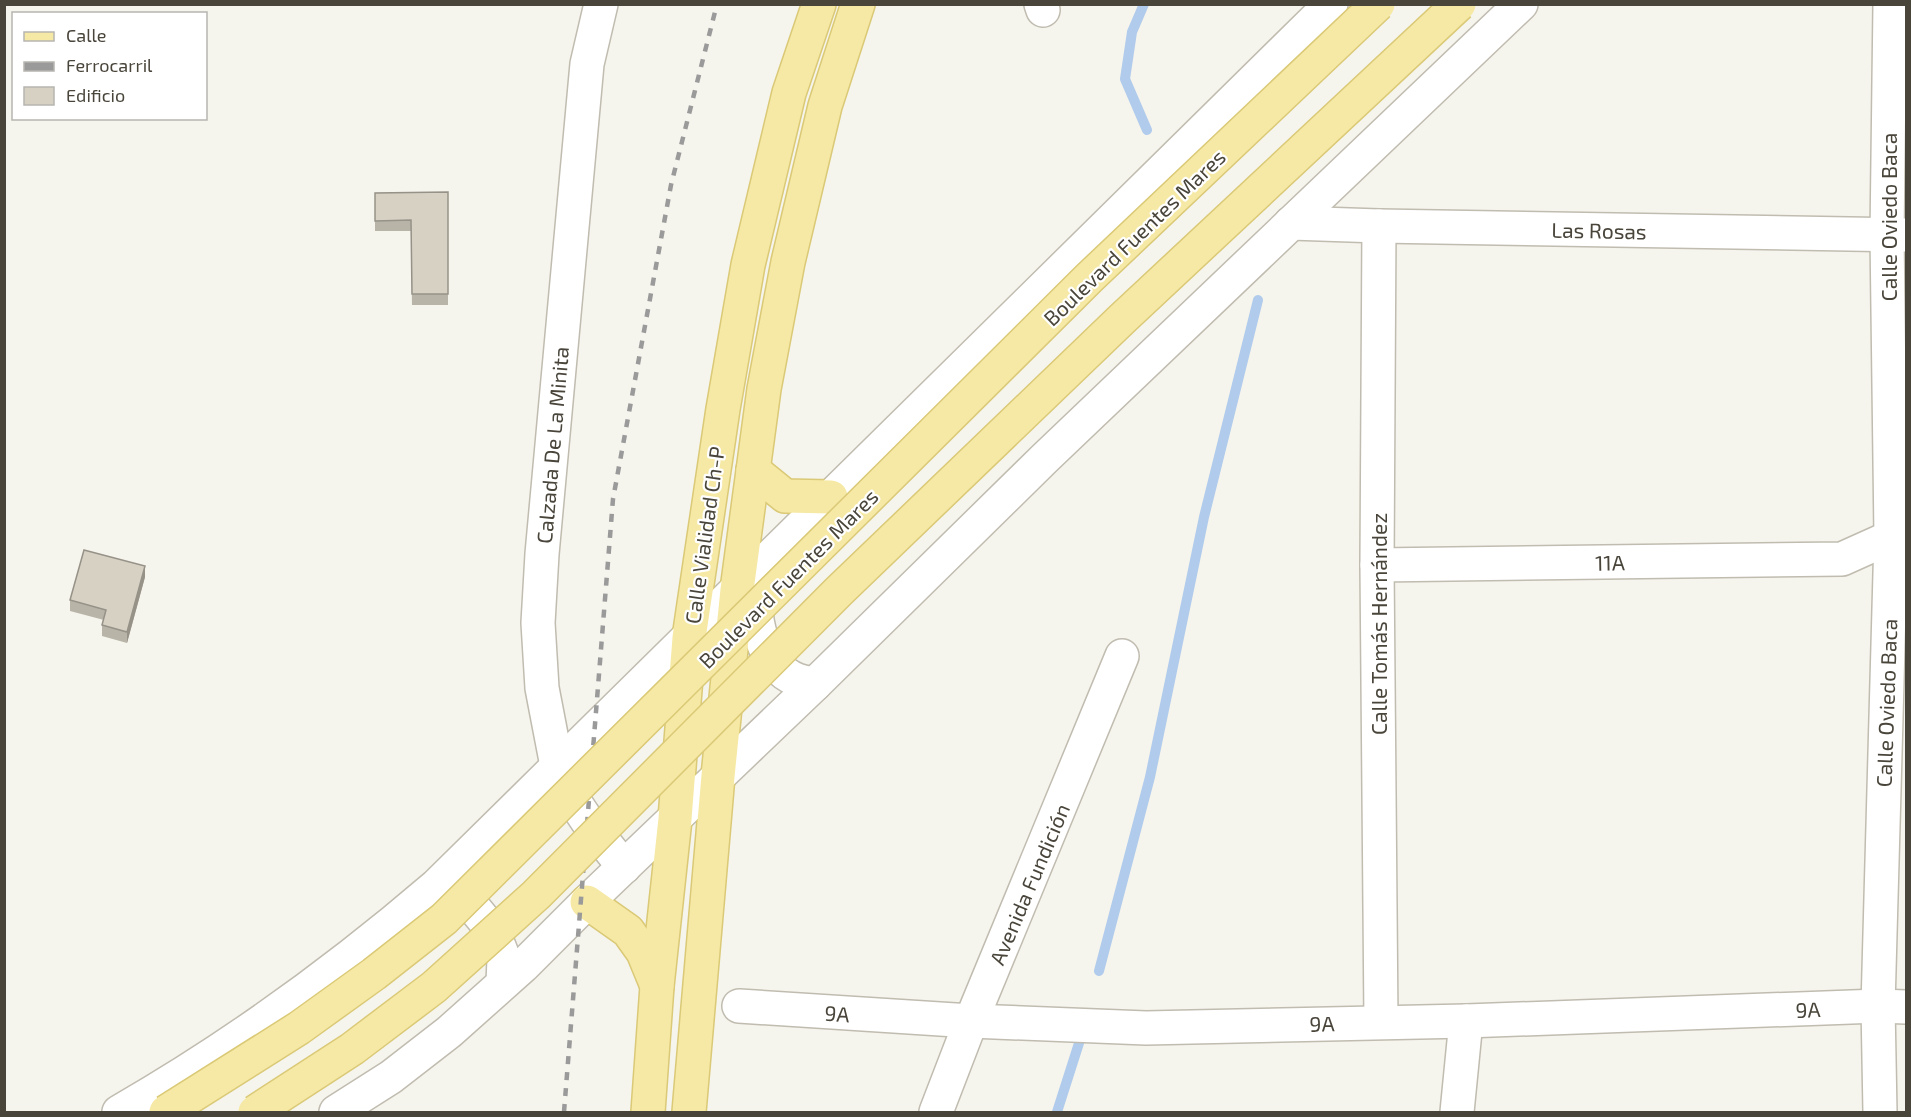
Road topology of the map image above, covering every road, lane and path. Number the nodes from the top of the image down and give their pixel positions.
1 (601, 4) edge
2 (819, 4) edge
3 (858, 4) edge
4 (1331, 4) edge
5 (1378, 4) edge
6 (1459, 4) edge
7 (1521, 4) edge
8 (1890, 4) edge
9 (1292, 223) junction
10 (1379, 226) junction
11 (1897, 235) edge
12 (753, 470) junction
13 (831, 497) junction
14 (1898, 537) edge
15 (1842, 559) junction
16 (763, 564) junction
17 (1377, 565) junction
18 (1898, 584) edge
19 (737, 590) junction
20 (689, 638) junction
21 (1122, 656) dead end
22 (815, 684) junction
23 (557, 766) junction
24 (717, 776) junction
25 (675, 819) junction
26 (624, 867) junction
27 (436, 886) junction
28 (587, 902) junction
29 (503, 983) junction
30 (657, 986) junction
31 (739, 1006) dead end
32 (1892, 1007) edge
33 (972, 1021) junction
34 (1466, 1021) junction
35 (1381, 1022) junction
36 (119, 1113) edge
37 (166, 1113) edge
38 (255, 1113) edge
39 (336, 1113) edge
40 (648, 1113) edge
41 (689, 1113) edge
42 (936, 1113) edge
43 (1456, 1113) edge
44 (1880, 1113) edge

1 - 23 street, Calzada De La Minita
2 - 20 main road, Calle Vialidad Ch-P
3 - 12 main road, Calle Vialidad Ch-P
4 - 13 street
5 - 37 main road, Boulevard Fuentes Mares, bridge
6 - 38 main road, bridge
7 - 9 street
8 - 11 street, Calle Oviedo Baca
9 - 10 street, Las Rosas
9 - 22 street
10 - 11 street, Las Rosas
10 - 17 street, Calle Tomás Hernández
11 - 14 street, Calle Oviedo Baca
12 - 13 main road
12 - 19 main road, Calle Vialidad Ch-P
13 - 16 street
14 - 15 street, 11A
14 - 18 street, Calle Oviedo Baca
15 - 17 street, 11A
15 - 18 street, 11A
16 - 19 street
16 - 22 street
17 - 35 street, Calle Tomás Hernández
18 - 32 street, Calle Oviedo Baca
19 - 20 street
19 - 24 main road, Calle Vialidad Ch-P
20 - 23 street
20 - 25 main road, Calle Vialidad Ch-P
21 - 33 street, Avenida Fundición
22 - 24 street
23 - 26 street, Calzada De La Minita
23 - 27 street
24 - 25 street
24 - 41 main road, Calle Vialidad Ch-P
25 - 26 street
25 - 30 main road, Calle Vialidad Ch-P
26 - 28 street
27 - 29 street
27 - 36 street
28 - 29 street
28 - 30 main road
29 - 39 street
30 - 40 main road, Calle Vialidad Ch-P
31 - 33 street, 9A
32 - 34 street, 9A
32 - 44 street, Calle Oviedo Baca
33 - 35 street, 9A
33 - 42 street, Avenida Fundición
34 - 35 street, 9A
34 - 43 street

